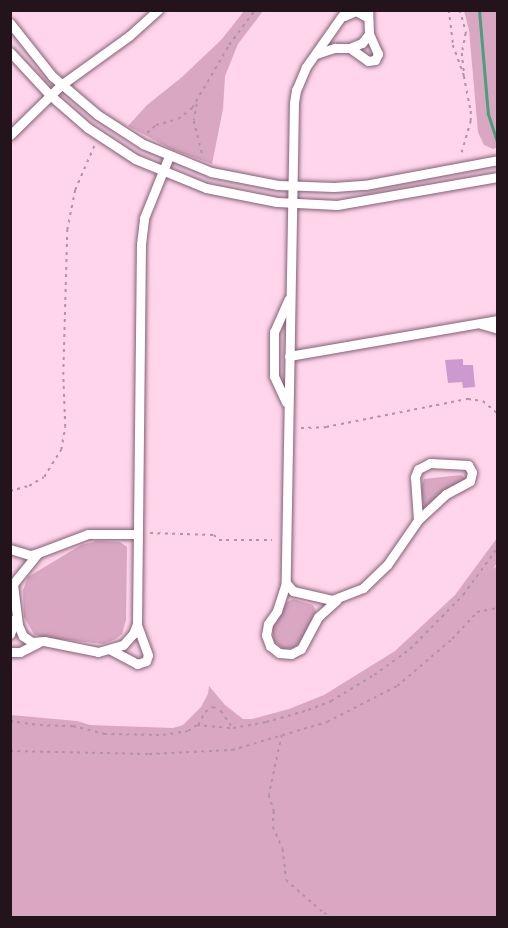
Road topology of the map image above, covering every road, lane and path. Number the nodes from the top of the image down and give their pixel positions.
1 (158, 10) edge
2 (255, 10) edge
3 (449, 10) edge
4 (460, 10) edge
5 (345, 14) edge
6 (368, 14) edge
7 (10, 23) edge
8 (369, 34) junction
9 (350, 48) junction
10 (10, 52) edge
11 (316, 54) junction
12 (464, 76) junction
13 (61, 85) junction
14 (50, 95) junction
15 (198, 100) junction
16 (147, 133) dead end
17 (10, 135) edge
18 (94, 146) dead end
19 (169, 156) junction
20 (461, 157) dead end
21 (203, 158) dead end
22 (494, 160) edge
23 (162, 172) junction
24 (497, 177) edge
25 (292, 187) junction
26 (291, 203) junction
27 (290, 297) junction
28 (498, 320) edge
29 (479, 323) junction
30 (498, 329) edge
31 (289, 356) junction
32 (288, 406) junction
33 (498, 414) edge
34 (301, 428) dead end
35 (10, 491) edge
36 (418, 520) junction
37 (150, 533) dead end
38 (136, 534) junction
39 (272, 540) dead end
40 (498, 547) edge
41 (10, 549) edge
42 (38, 553) junction
43 (12, 582) edge
44 (286, 583) junction
45 (340, 598) junction
46 (498, 608) edge
47 (16, 614) junction
48 (136, 624) junction
49 (10, 634) edge
50 (44, 641) junction
51 (109, 649) junction
52 (10, 652) edge
53 (10, 721) edge
54 (197, 725) junction
55 (233, 728) junction
56 (282, 735) junction
57 (10, 752) edge
58 (10, 914) edge
59 (15, 918) edge
60 (334, 918) edge

1 - 13 street
2 - 15 path
3 - 12 path
4 - 12 path
5 - 6 street
5 - 11 street
6 - 8 street
7 - 13 street
8 - 9 street
8 - 9 street
9 - 11 street
10 - 14 street
11 - 25 street
12 - 20 path
13 - 14 street
13 - 19 street
14 - 17 street
14 - 23 street
15 - 16 path
15 - 21 path
18 - 35 path
19 - 23 street
19 - 25 street
22 - 25 street
23 - 26 street
23 - 38 street
24 - 26 street
25 - 26 street
26 - 27 street
27 - 31 street
27 - 32 street
28 - 29 street
29 - 30 street
29 - 31 street
31 - 32 street
32 - 44 street
33 - 34 path
36 - 36 street
36 - 45 street
37 - 39 path
38 - 42 street
38 - 48 street
40 - 55 path
41 - 42 street
42 - 43 street
43 - 47 street
44 - 45 street
44 - 45 street
46 - 56 path
47 - 49 street
47 - 50 street
48 - 51 street
48 - 51 street
50 - 51 street
50 - 52 street
53 - 54 path
54 - 55 path
54 - 55 path
56 - 57 path
56 - 60 path
58 - 59 path

